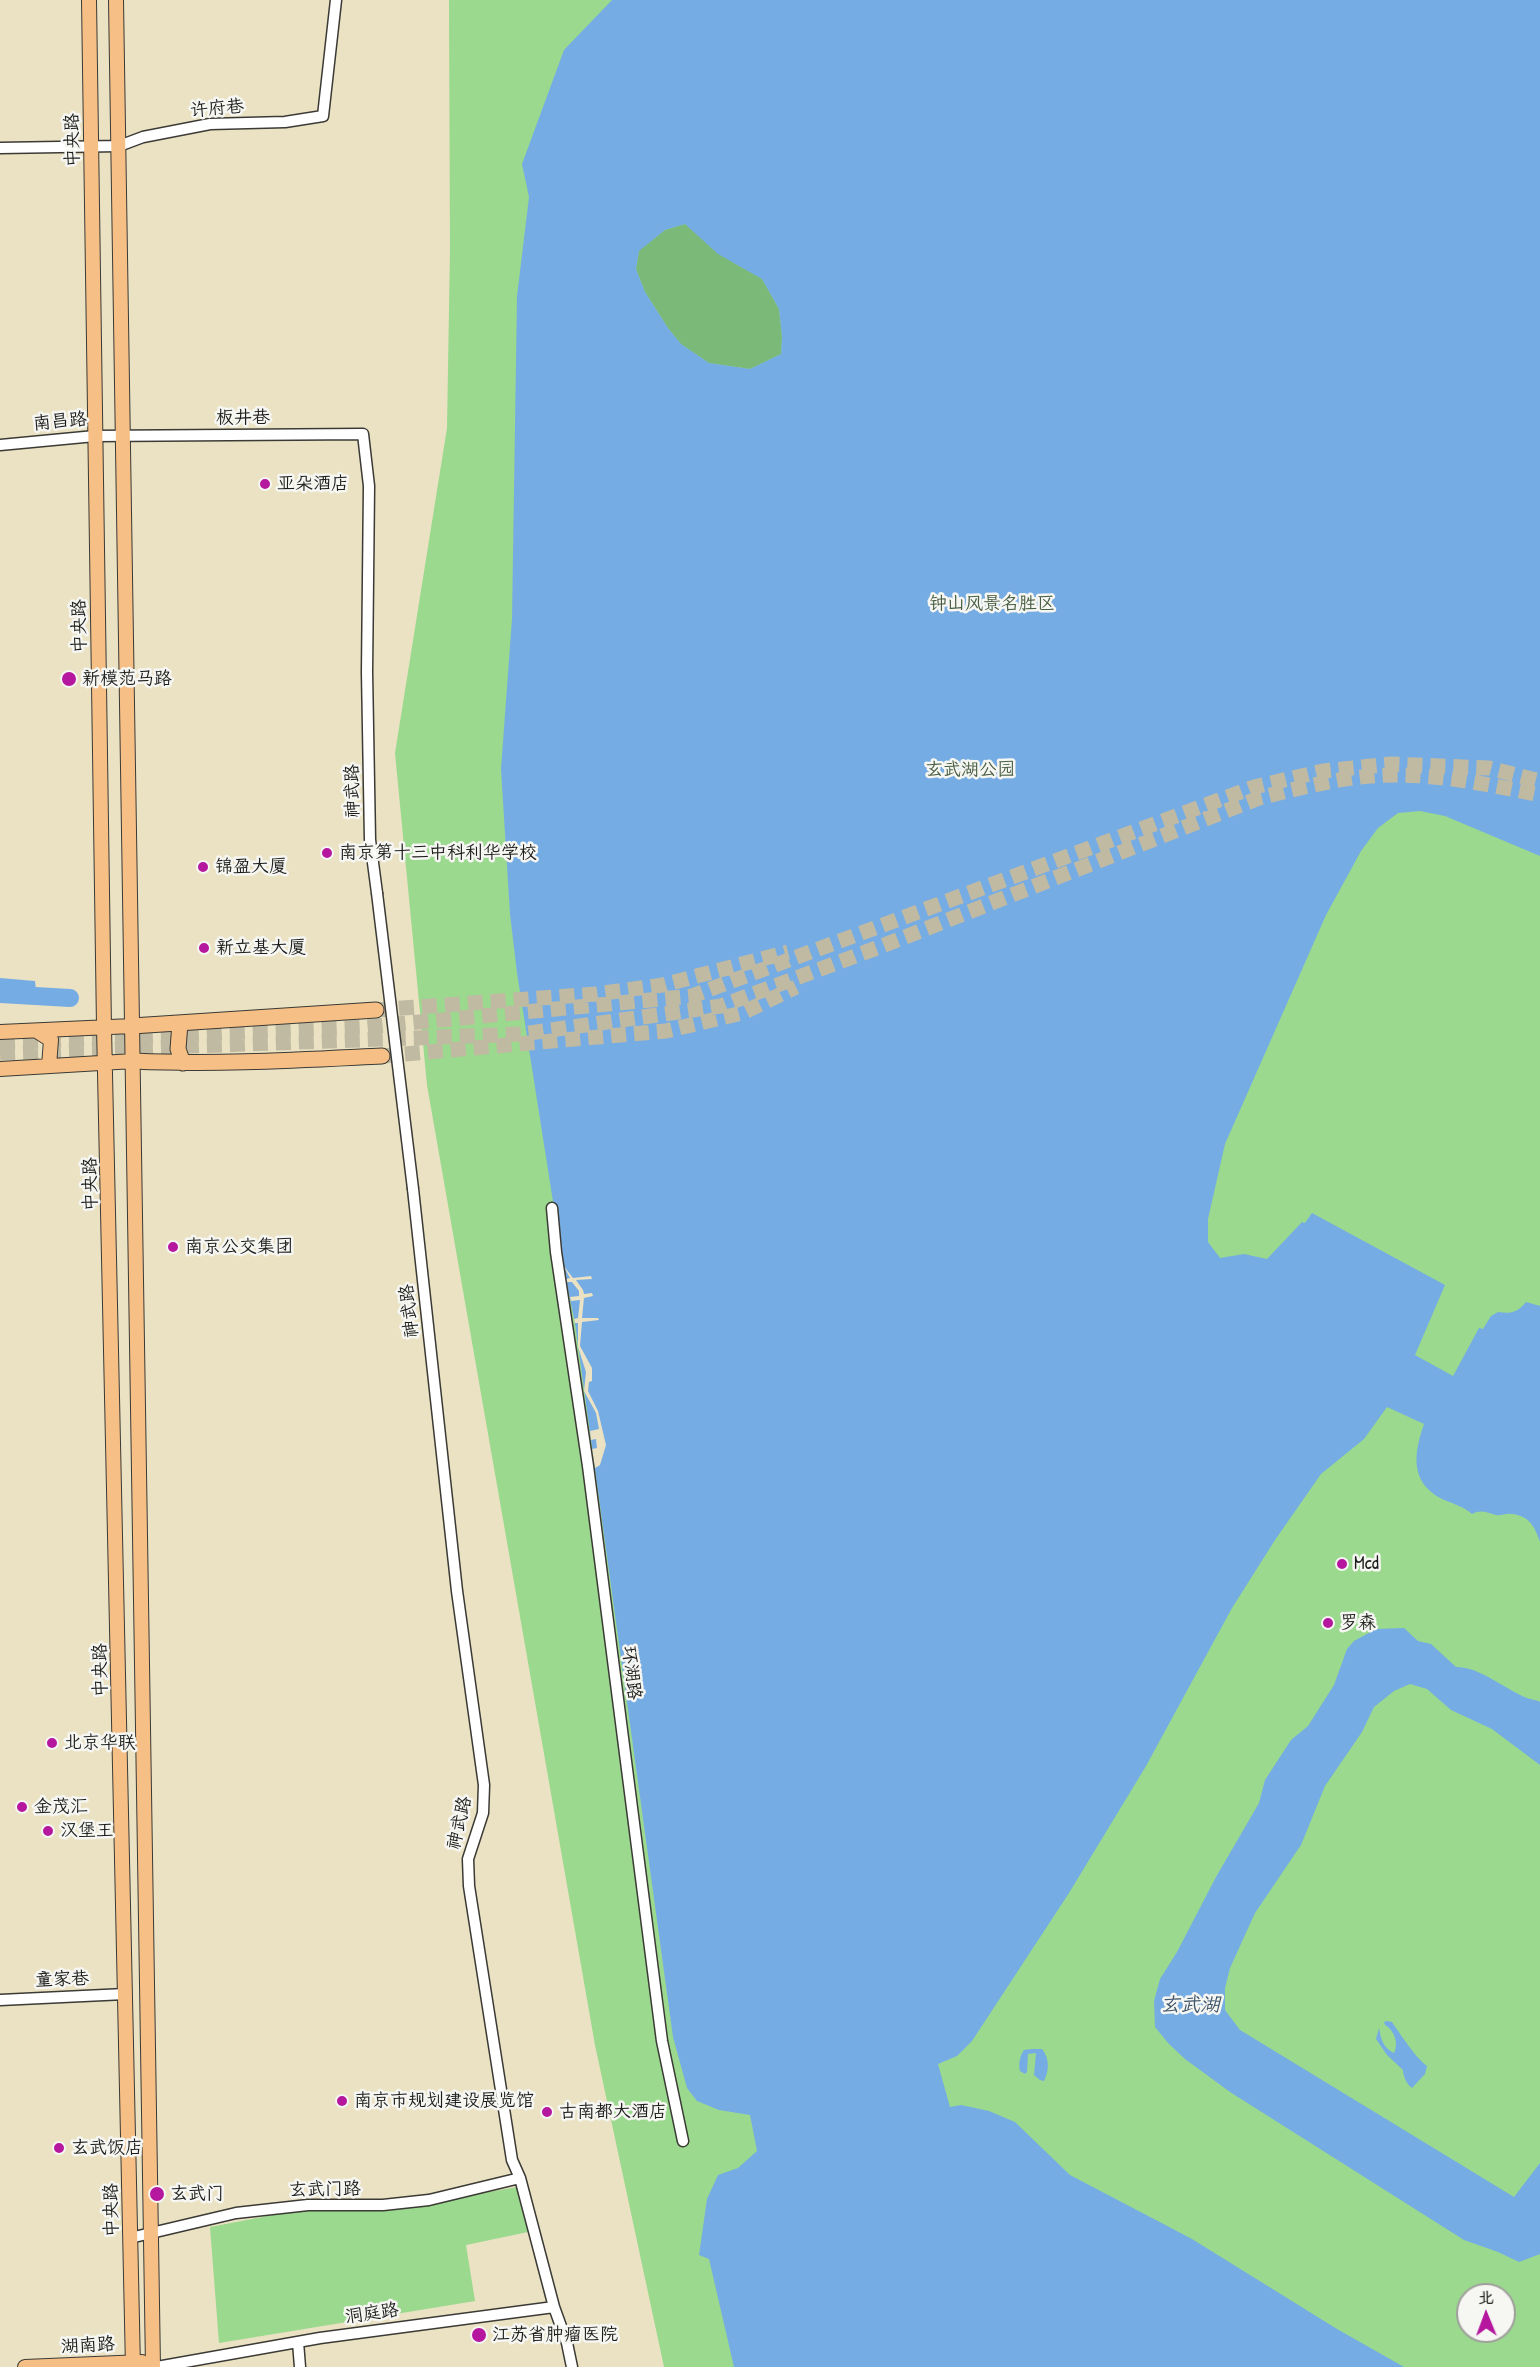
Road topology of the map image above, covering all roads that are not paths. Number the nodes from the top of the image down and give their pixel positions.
1 (89, 0) edge
2 (116, 0) edge
3 (336, 0) edge
4 (91, 146) junction
5 (119, 146) junction
6 (0, 148) edge
7 (363, 434) joint
8 (95, 435) junction
9 (123, 435) junction
10 (0, 445) edge
11 (376, 1010) tunnel mouth
12 (180, 1023) junction
13 (132, 1026) junction
14 (104, 1027) junction
15 (37, 1031) junction
16 (0, 1032) edge
17 (382, 1056) tunnel mouth
18 (134, 1060) junction
19 (106, 1062) junction
20 (183, 1063) junction
21 (49, 1066) junction
22 (0, 1069) edge
23 (552, 1208) dead end
24 (125, 1994) junction
25 (0, 2000) edge
26 (683, 2140) dead end
27 (520, 2178) junction
28 (152, 2232) junction
29 (130, 2238) junction
30 (554, 2307) junction
31 (298, 2342) junction
32 (133, 2364) edge
33 (154, 2365) edge
34 (25, 2367) edge
35 (300, 2367) edge
36 (572, 2367) edge

1 - 4 main road, 中央路
2 - 5 main road
3 - 5 street, 许府巷
4 - 5 street, 许府巷
4 - 6 street, 许府巷
4 - 8 main road, 中央路
5 - 9 main road
7 - 9 street, 板井巷
7 - 27 street, 神武路, bridge
8 - 9 street, 南昌路
8 - 10 street, 南昌路
8 - 14 main road, 中央路
9 - 13 main road
11 - 12 highway
12 - 13 highway
12 - 20 highway
13 - 14 main road
13 - 18 main road
14 - 15 main road
14 - 19 main road, 中央路
15 - 16 main road
15 - 21 main road
17 - 20 highway
18 - 19 main road
18 - 20 highway
18 - 28 main road
19 - 21 main road
19 - 24 main road, 中央路
21 - 22 main road
23 - 26 street, 环湖路
24 - 25 street, 童家巷
24 - 29 main road, 中央路
27 - 28 street, 玄武门路
27 - 30 street, 神武路
28 - 29 street, 玄武门路
28 - 33 main road
29 - 32 main road, 中央路
30 - 31 street, 洞庭路
30 - 36 street
31 - 33 street, 洞庭路
31 - 35 street
32 - 33 main road, 湖南路
32 - 34 main road, 湖南路

